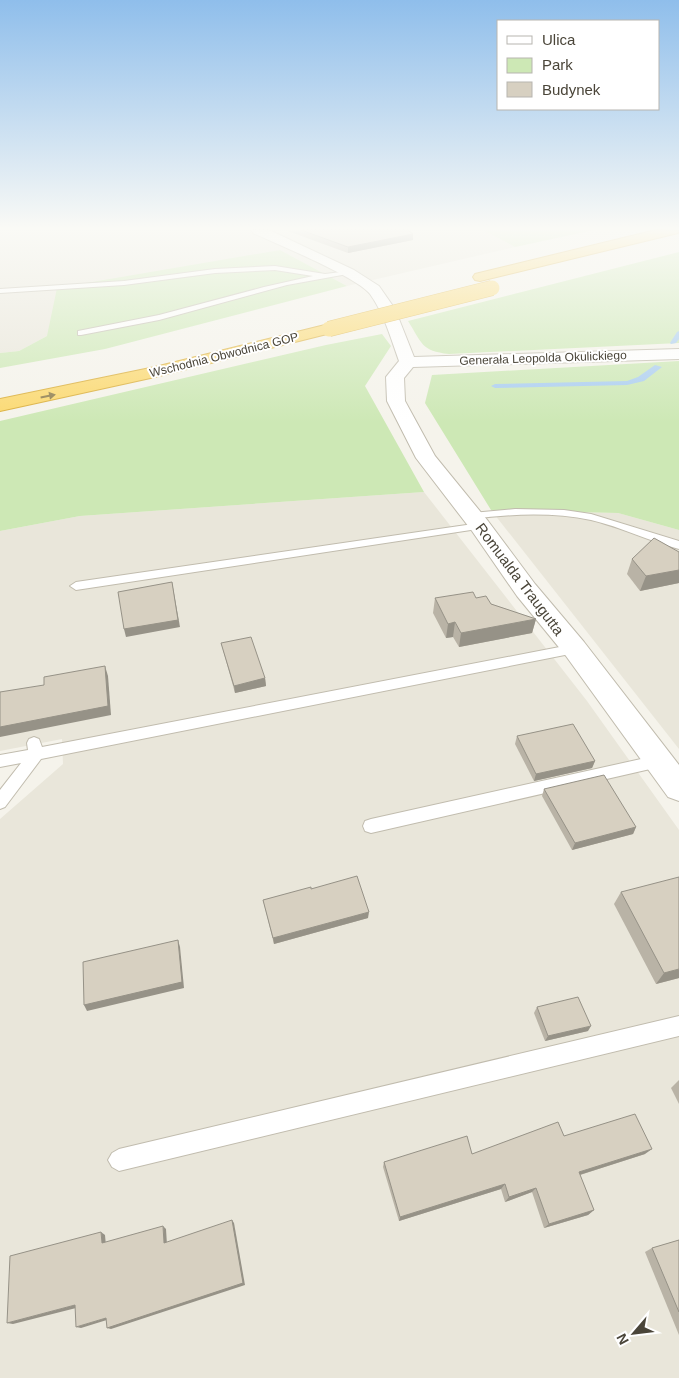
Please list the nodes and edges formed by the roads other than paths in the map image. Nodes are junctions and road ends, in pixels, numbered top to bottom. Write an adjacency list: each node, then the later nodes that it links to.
1 (244, 294): 8 (lane)
2 (378, 294): 10 (street)
3 (406, 294): 5 (highway)
4 (467, 294): 11 (highway, Wschodnia Obwodnica GOP, one-way to 4, bridge)
5 (365, 304)
6 (317, 315): 7 (highway, Wschodnia Obwodnica GOP)
7 (298, 320)
8 (81, 333)
9 (679, 354): 10 (street, Generała Leopolda Okulickiego)
10 (408, 362): 12 (street, Romualda Traugutta)
11 (0, 405)
12 (476, 521): 13 (lane); 14 (lane); 15 (street, Romualda Traugutta)
13 (679, 545)
14 (76, 586)
15 (574, 649): 16 (lane); 18 (street, Romualda Traugutta)
16 (35, 748): 17 (lane); 20 (lane)
17 (0, 761)
18 (659, 761): 19 (street, Romualda Traugutta); 21 (lane)
19 (679, 788)
20 (0, 802)
21 (371, 826)
22 (679, 1026): 23 (lane)
23 (119, 1160)

